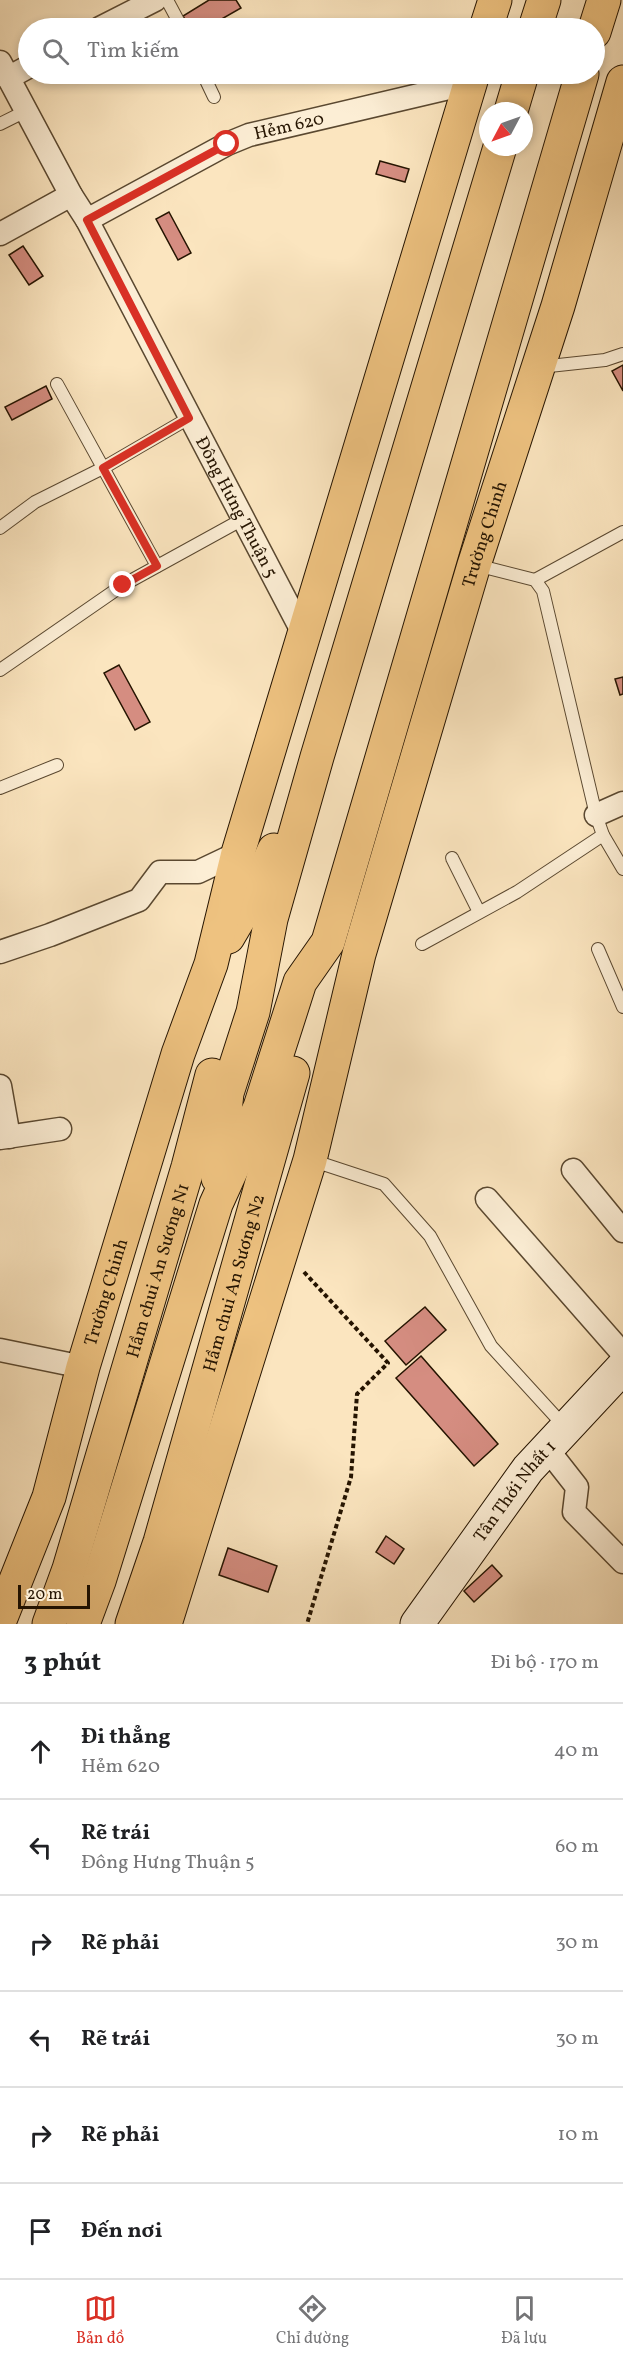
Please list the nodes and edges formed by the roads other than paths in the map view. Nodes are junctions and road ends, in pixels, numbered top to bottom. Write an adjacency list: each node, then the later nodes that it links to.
1 (155, 0): 6 (street)
2 (167, 0): 7 (lane)
3 (495, 0): 8 (main road)
4 (544, 0): 9 (main road)
5 (604, 0): 10 (main road)
6 (120, 18)
7 (177, 18)
8 (489, 18)
9 (538, 18)
10 (598, 18)
11 (4, 70): 20 (street, Đông Hưng Thuận 5)
12 (623, 82): 21 (main road, Trường Chinh)
13 (208, 84): 18 (lane)
14 (448, 84): 25 (street, Hẻm 620)
15 (469, 84): 38 (main road, Trường Chinh)
16 (519, 84): 19 (main road)
17 (579, 84): 48 (main road, Trường Chinh)
18 (214, 97)
19 (514, 102)
20 (26, 111): 22 (lane); 24 (street, Đông Hưng Thuận 5)
21 (617, 122): 28 (main road, Trường Chinh)
22 (0, 124)
23 (497, 156): 40 (main road, Trường Chinh)
24 (71, 195): 25 (street, Đông Hưng Thuận 5); 26 (street)
25 (87, 220): 30 (street, Đông Hưng Thuận 5)
26 (0, 234)
27 (623, 354): 28 (lane)
28 (538, 367): 35 (main road, Trường Chinh)
29 (57, 384): 31 (lane)
30 (189, 418): 31 (lane); 32 (street, Đông Hưng Thuận 5)
31 (103, 468): 33 (lane); 36 (lane)
32 (243, 519): 36 (lane); 38 (street, Đông Hưng Thuận 5)
33 (0, 528)
34 (623, 532): 37 (lane)
35 (474, 565): 37 (lane); 56 (main road, Trường Chinh)
36 (157, 566): 39 (lane)
37 (534, 580): 44 (lane)
38 (304, 635): 45 (main road, Trường Chinh)
39 (0, 670)
40 (317, 757): 50 (main road, Trường Chinh); 55 (main road, Trường Chinh)
41 (57, 765): 42 (lane)
42 (0, 788)
43 (623, 803): 44 (street)
44 (599, 825): 47 (lane); 49 (lane)
45 (238, 853): 54 (street); 55 (main road, Trường Chinh)
46 (452, 858): 49 (lane)
47 (623, 869)
48 (347, 874): 51 (main road, Trường Chinh); 56 (main road, Trường Chinh)
49 (479, 912): 52 (lane)
50 (271, 919): 64 (main road, Trường Chinh); 73 (main road, Hầm chui An Sương N1)
51 (328, 942): 64 (main road, Trường Chinh); 75 (main road, Hầm chui An Sương N2)
52 (422, 944)
53 (598, 949): 57 (lane)
54 (0, 952)
55 (212, 964): 68 (main road, Trường Chinh)
56 (350, 990): 61 (main road, Trường Chinh)
57 (623, 1007)
58 (0, 1086): 60 (street)
59 (60, 1129): 60 (street)
60 (5, 1137)
61 (310, 1160): 70 (lane); 76 (main road, Trường Chinh)
62 (573, 1170): 65 (street)
63 (487, 1199): 67 (street)
64 (216, 1204): 74 (main road, Trường Chinh)
65 (623, 1231)
66 (0, 1350): 68 (street)
67 (623, 1354)
68 (83, 1367): 72 (main road, Trường Chinh)
69 (623, 1367): 70 (street, Tân Thới Nhất 1)
70 (557, 1439): 71 (street); 77 (street, Tân Thới Nhất 1)
71 (623, 1562)
72 (0, 1620)
73 (49, 1624)
74 (83, 1624)
75 (132, 1624)
76 (165, 1624)
77 (417, 1624)

